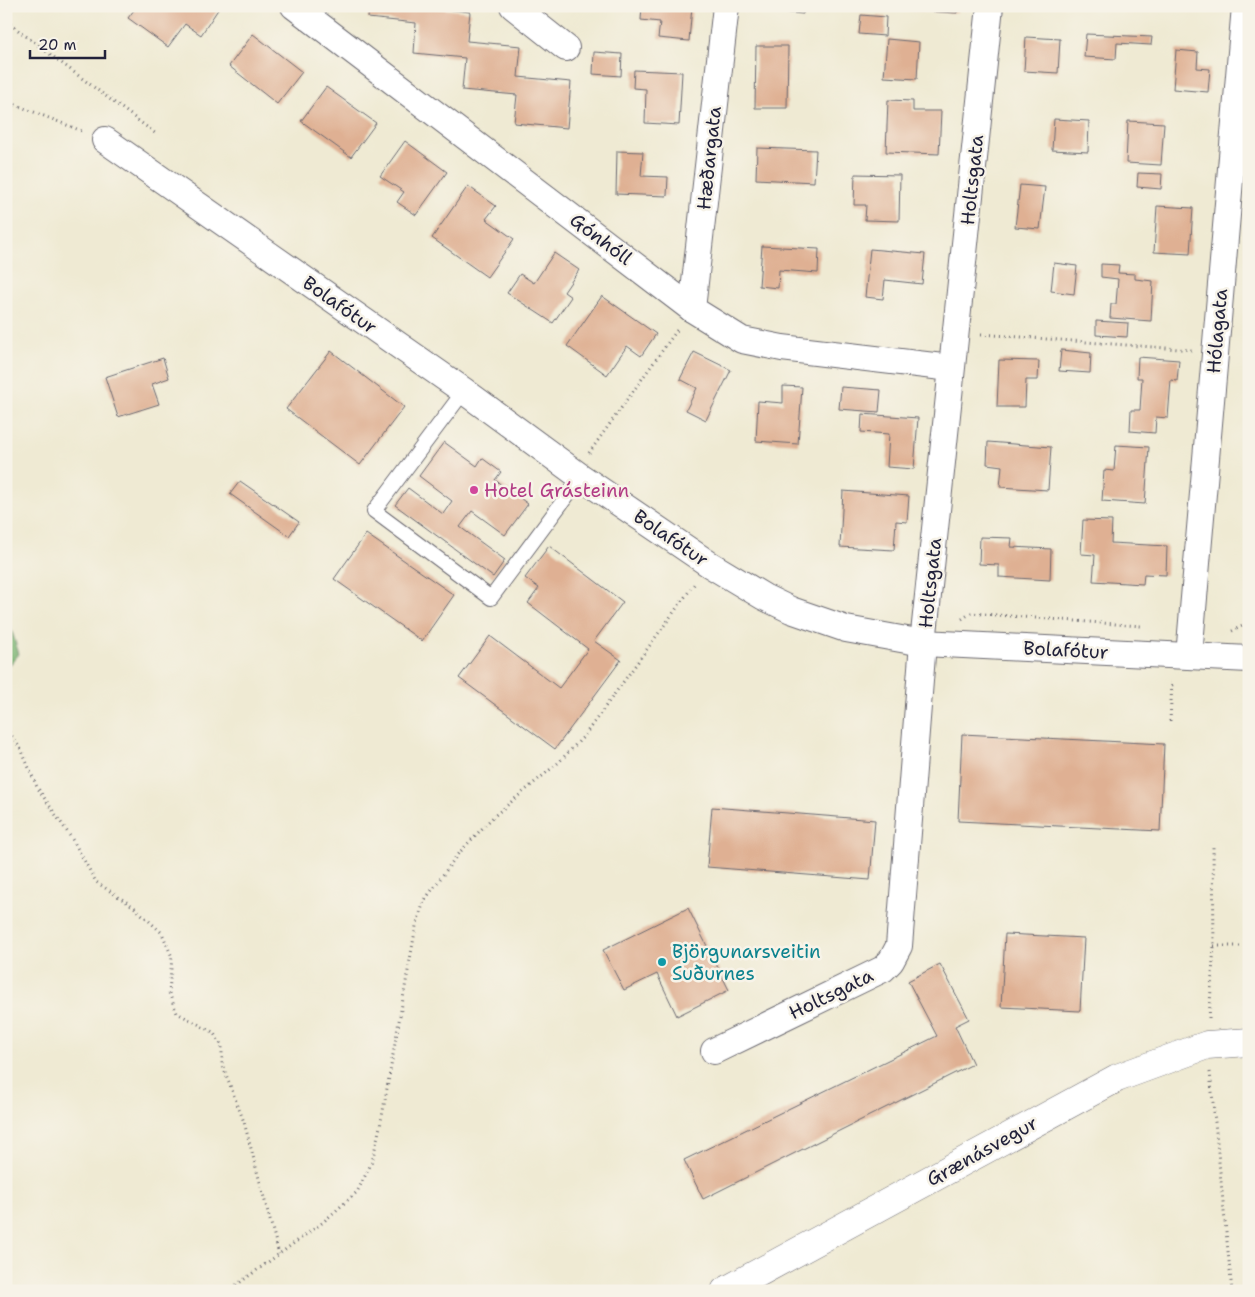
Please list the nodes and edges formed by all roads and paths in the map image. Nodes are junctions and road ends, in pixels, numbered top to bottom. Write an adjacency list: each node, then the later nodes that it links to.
1 (294, 6): 11 (street, Gónhóll)
2 (513, 6): 7 (street)
3 (726, 6): 11 (street, Hæðargata)
4 (990, 6): 12 (street, Holtsgata)
5 (1245, 6): 13 (street, Hólagata)
6 (6, 21): 9 (path)
7 (566, 48)
8 (6, 101): 10 (path)
9 (156, 134)
10 (105, 140): 15 (street, Bolafótur)
11 (692, 309): 14 (street, Gónhóll); 16 (path)
12 (955, 332): 13 (path); 14 (street, Holtsgata)
13 (1215, 351): 21 (street, Hólagata)
14 (952, 368): 18 (street, Holtsgata)
15 (464, 391): 16 (street, Bolafótur); 16 (lane)
16 (584, 466): 17 (street, Bolafótur)
17 (709, 564): 22 (street, Bolafótur); 30 (path)
18 (926, 617): 20 (path); 22 (street, Holtsgata)
19 (1249, 624): 21 (path)
20 (1144, 626)
21 (1192, 629): 23 (street, Hólagata)
22 (923, 643): 23 (street, Bolafótur); 29 (street, Holtsgata)
23 (1189, 656): 24 (street, Bolafótur)
24 (1249, 659)
25 (6, 728): 30 (path)
26 (1214, 946): 27 (path)
27 (1249, 946)
28 (1249, 1042): 32 (street, Grænásvegur)
29 (714, 1051)
30 (279, 1254): 31 (path)
31 (228, 1291)
32 (726, 1291)

